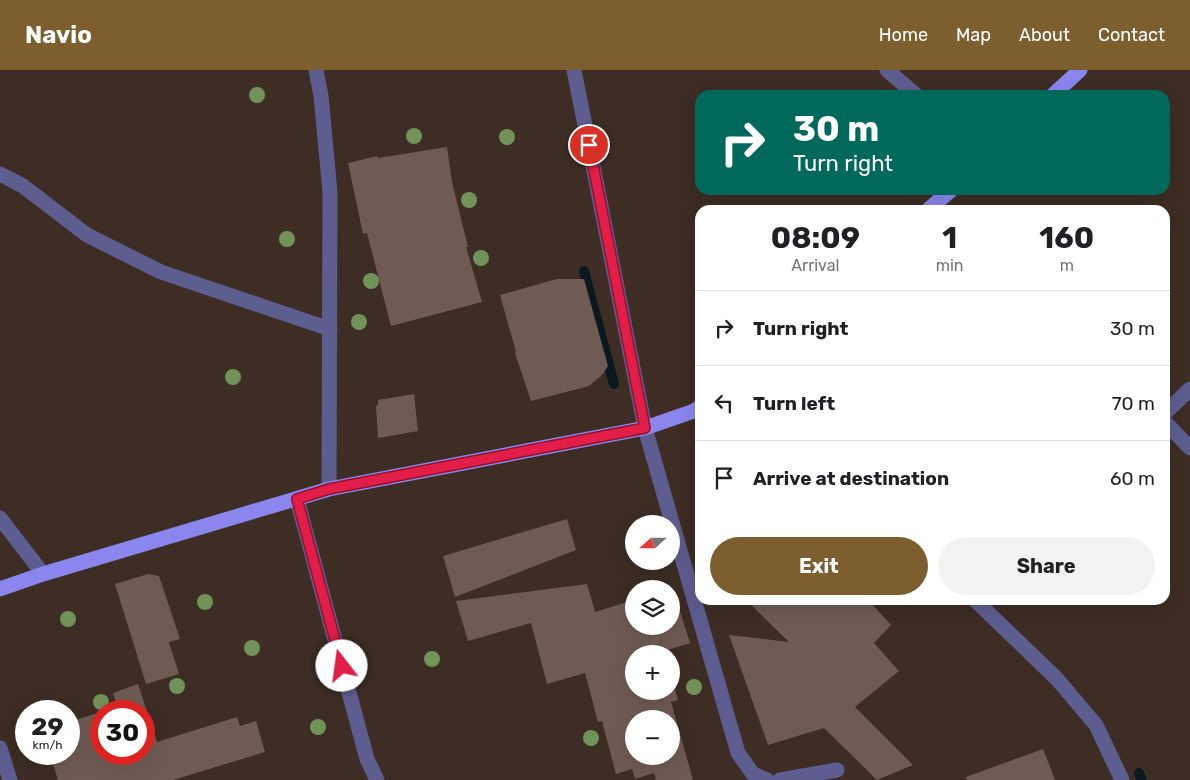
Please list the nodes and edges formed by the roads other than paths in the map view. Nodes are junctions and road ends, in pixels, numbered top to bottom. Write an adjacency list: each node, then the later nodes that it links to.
1 (316, 70): 10 (street)
2 (574, 70): 15 (street)
3 (888, 70): 5 (street)
4 (1080, 70): 6 (main road)
5 (910, 90)
6 (1058, 90)
7 (0, 174): 10 (street)
8 (944, 195): 9 (main road)
9 (934, 205)
10 (330, 329): 17 (street)
11 (1190, 389): 12 (street)
12 (1170, 408)
13 (695, 410): 15 (main road)
14 (1170, 427): 16 (street)
15 (645, 428): 17 (main road); 22 (street)
16 (1190, 448)
17 (329, 489): 18 (main road)
18 (297, 499): 20 (main road); 28 (street)
19 (0, 518): 20 (street)
20 (43, 574): 21 (main road)
21 (0, 589)
22 (695, 603)
23 (696, 605): 29 (street)
24 (983, 605): 31 (street)
25 (0, 748): 27 (street)
26 (837, 770): 30 (street)
27 (10, 780)
28 (377, 780)
29 (767, 780)
30 (780, 780)
31 (1122, 780)

